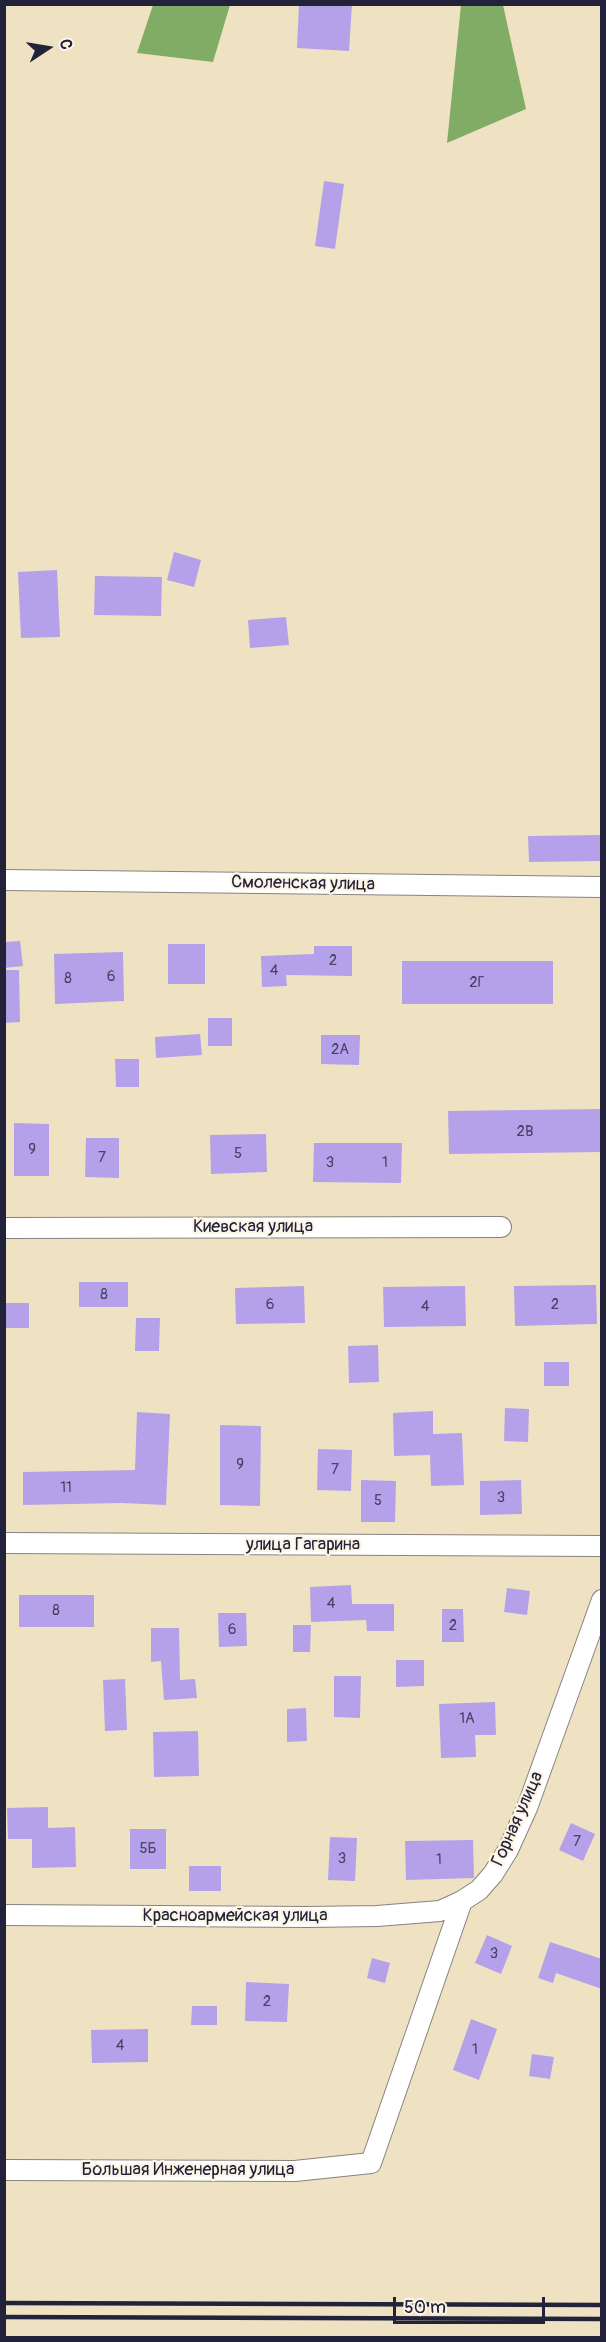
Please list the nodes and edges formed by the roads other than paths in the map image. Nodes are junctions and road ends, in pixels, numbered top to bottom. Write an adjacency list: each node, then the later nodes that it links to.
1 (4, 880): 2 (street, Смоленская улица)
2 (602, 887)
3 (501, 1227): 4 (street, Киевская улица)
4 (4, 1228)
5 (4, 1543): 6 (street, улица Гагарина)
6 (602, 1546)
7 (602, 1600): 8 (street, Горная улица)
8 (462, 1901): 9 (street, Красноармейская улица); 10 (street, Большая Инженерная улица)
9 (4, 1915)
10 (4, 2170)

